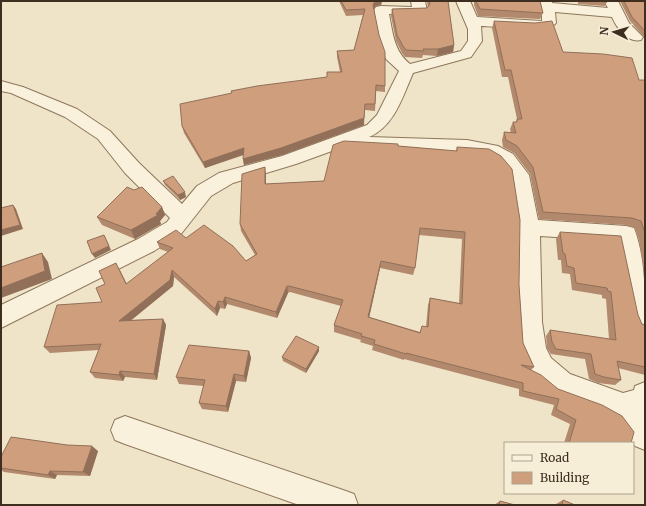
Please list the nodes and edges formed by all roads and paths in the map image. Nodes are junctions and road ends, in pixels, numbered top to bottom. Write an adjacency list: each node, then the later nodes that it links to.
1 (418, 1): 7 (street)
2 (459, 3): 5 (street)
3 (546, 4): 4 (street); 5 (street)
4 (613, 7): 6 (street)
5 (471, 21): 7 (street)
6 (636, 37)
7 (407, 70): 9 (street)
8 (1, 86): 10 (street)
9 (337, 142): 10 (street); 11 (street)
10 (183, 218): 12 (street)
11 (528, 227): 13 (street); 14 (street)
12 (1, 317)
13 (645, 321)
14 (634, 400): 16 (street)
15 (125, 430): 17 (street)
16 (645, 436)
17 (344, 505)

